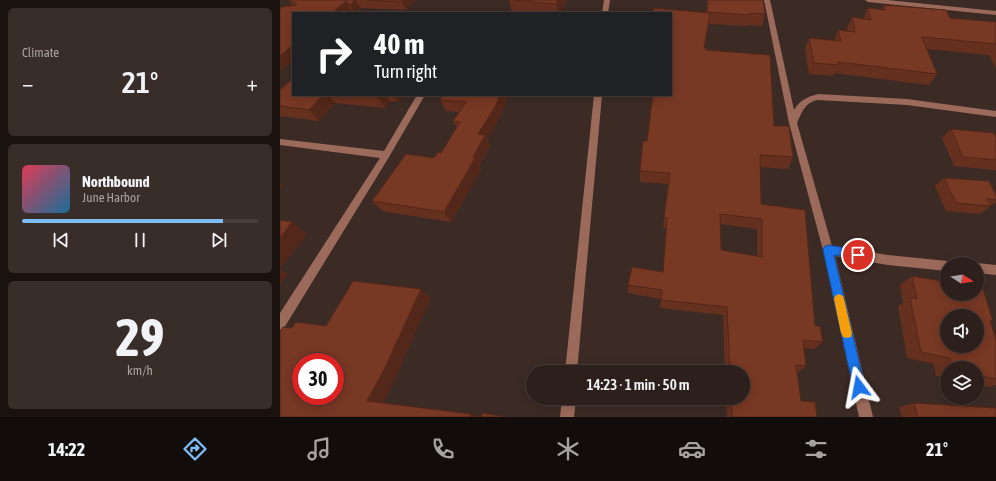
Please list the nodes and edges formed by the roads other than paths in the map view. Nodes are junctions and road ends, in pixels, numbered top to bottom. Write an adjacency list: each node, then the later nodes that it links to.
1 (607, 0): 4 (street)
2 (767, 0): 9 (street)
3 (868, 0): 5 (street)
4 (605, 12)
5 (996, 13)
6 (420, 96): 11 (street)
7 (598, 96): 17 (street)
8 (996, 114): 9 (street)
9 (793, 123): 12 (street)
10 (280, 142): 11 (street)
11 (386, 155): 16 (street)
12 (828, 250): 13 (street); 20 (street)
13 (940, 265)
14 (984, 269): 15 (street)
15 (996, 270)
16 (280, 324)
17 (573, 365)
18 (568, 405): 19 (street)
19 (567, 417)
20 (866, 417)

